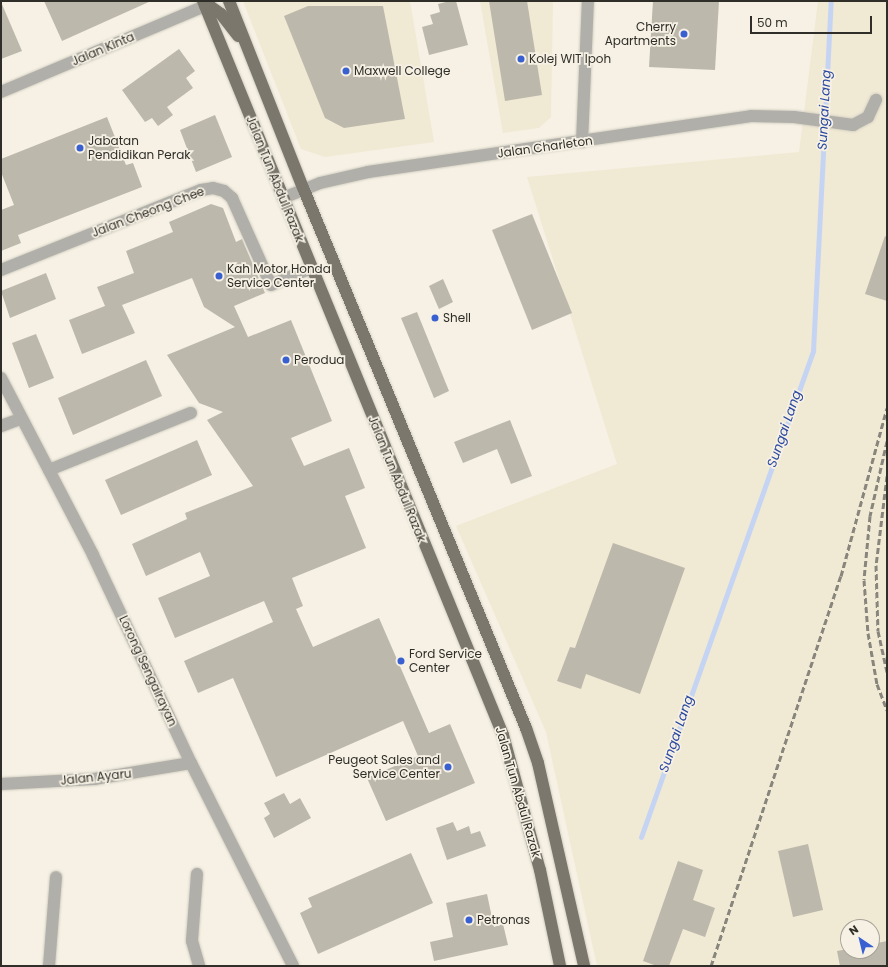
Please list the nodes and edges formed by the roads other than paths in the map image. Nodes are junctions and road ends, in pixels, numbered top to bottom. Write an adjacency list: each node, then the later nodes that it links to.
1 (229, 1): 4 (main road, Jalan Tun Abdul Razak)
2 (588, 1): 7 (street)
3 (206, 3): 4 (main road); 5 (street, Jalan Kinta); 9 (main road, Jalan Tun Abdul Razak)
4 (248, 50): 8 (main road, Jalan Tun Abdul Razak)
5 (1, 92)
6 (876, 100): 7 (street, Jalan Charleton)
7 (582, 142): 8 (street, Jalan Charleton)
8 (304, 190): 9 (street, Jalan Charleton); 25 (main road, Jalan Tun Abdul Razak)
9 (283, 198): 10 (main road, Jalan Tun Abdul Razak)
10 (311, 268): 11 (street, Jalan Cheong Chee); 24 (main road, Jalan Tun Abdul Razak)
11 (1, 270)
12 (1, 378): 14 (street, Lorong Sengalrayan)
13 (190, 413): 16 (street)
14 (20, 419): 15 (street); 16 (street, Lorong Sengalrayan)
15 (1, 426)
16 (49, 470): 17 (street, Lorong Sengalrayan)
17 (191, 763): 18 (street, Jalan Ayaru); 21 (street, Lorong Sengalrayan)
18 (1, 784)
19 (197, 874): 23 (street)
20 (56, 877): 22 (street)
21 (289, 965)
22 (49, 966)
23 (199, 966)
24 (560, 966)
25 (584, 966)

